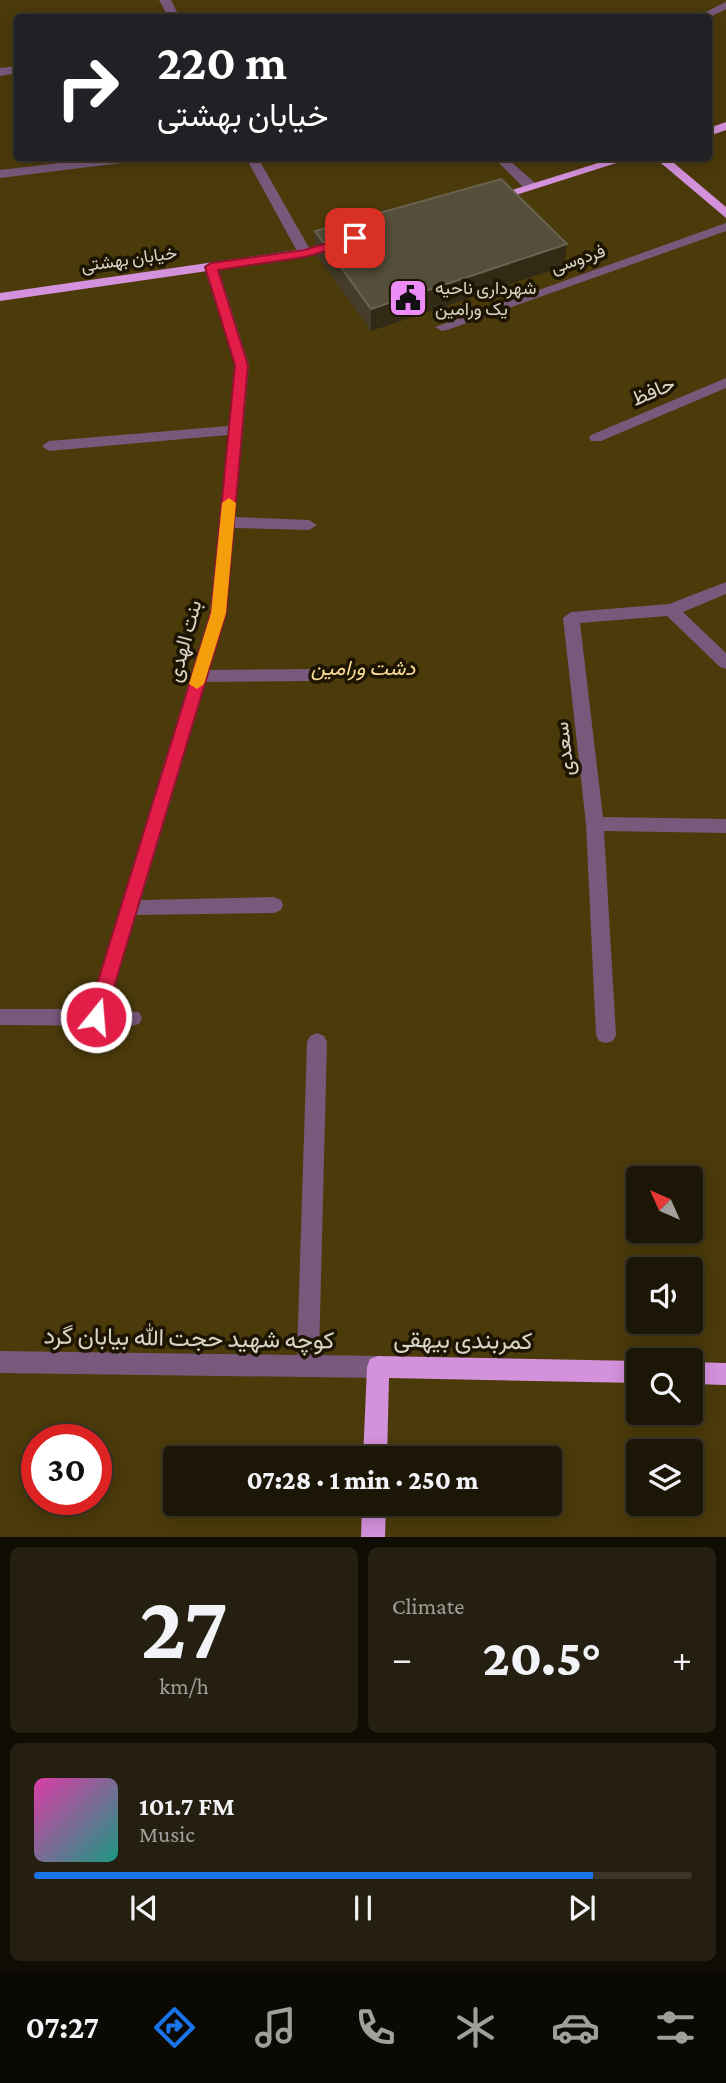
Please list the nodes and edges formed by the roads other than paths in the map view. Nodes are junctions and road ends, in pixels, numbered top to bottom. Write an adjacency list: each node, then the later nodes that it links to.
1 (726, 5): 2 (street)
2 (707, 14)
3 (106, 161): 8 (street)
4 (254, 161): 14 (street)
5 (503, 161): 9 (street)
6 (616, 161): 9 (main road)
7 (664, 161): 11 (main road)
8 (0, 174)
9 (530, 186): 10 (main road)
10 (477, 202)
11 (726, 214)
12 (726, 227): 17 (street, فردوسی)
13 (345, 241): 14 (main road, خیابان بهشتی)
14 (305, 253): 15 (main road, خیابان بهشتی)
15 (211, 267): 16 (main road, خیابان بهشتی); 19 (street, بنت الهدی)
16 (0, 298)
17 (442, 327)
18 (726, 383): 20 (street, حافظ)
19 (235, 430): 21 (street); 22 (street, بنت الهدی)
20 (596, 438)
21 (49, 446)
22 (227, 523): 23 (street); 28 (street, بنت الهدی)
23 (309, 525)
24 (726, 588): 25 (street, سعدی)
25 (671, 610): 26 (street); 29 (street, سعدی)
26 (726, 663)
27 (313, 675): 28 (street)
28 (199, 676): 32 (street, بنت الهدی)
29 (596, 824): 30 (street); 36 (street, سعدی)
30 (726, 826)
31 (274, 905): 32 (street)
32 (129, 908): 34 (street, بنت الهدی)
33 (0, 1017): 34 (street)
34 (96, 1017): 35 (street)
35 (132, 1018)
36 (606, 1035)
37 (317, 1042): 39 (street)
38 (0, 1362): 39 (street, کوچه شهید حجت الله بیابان گرد)
39 (308, 1366): 40 (street, کوچه شهید حجت الله بیابان گرد)
40 (378, 1367): 41 (main road, کمربندی بیهقی); 44 (main road, کمربندی بیهقی)
41 (626, 1372)
42 (703, 1373): 43 (main road)
43 (726, 1374)
44 (375, 1446)
45 (374, 1516): 46 (main road)
46 (373, 1537)

